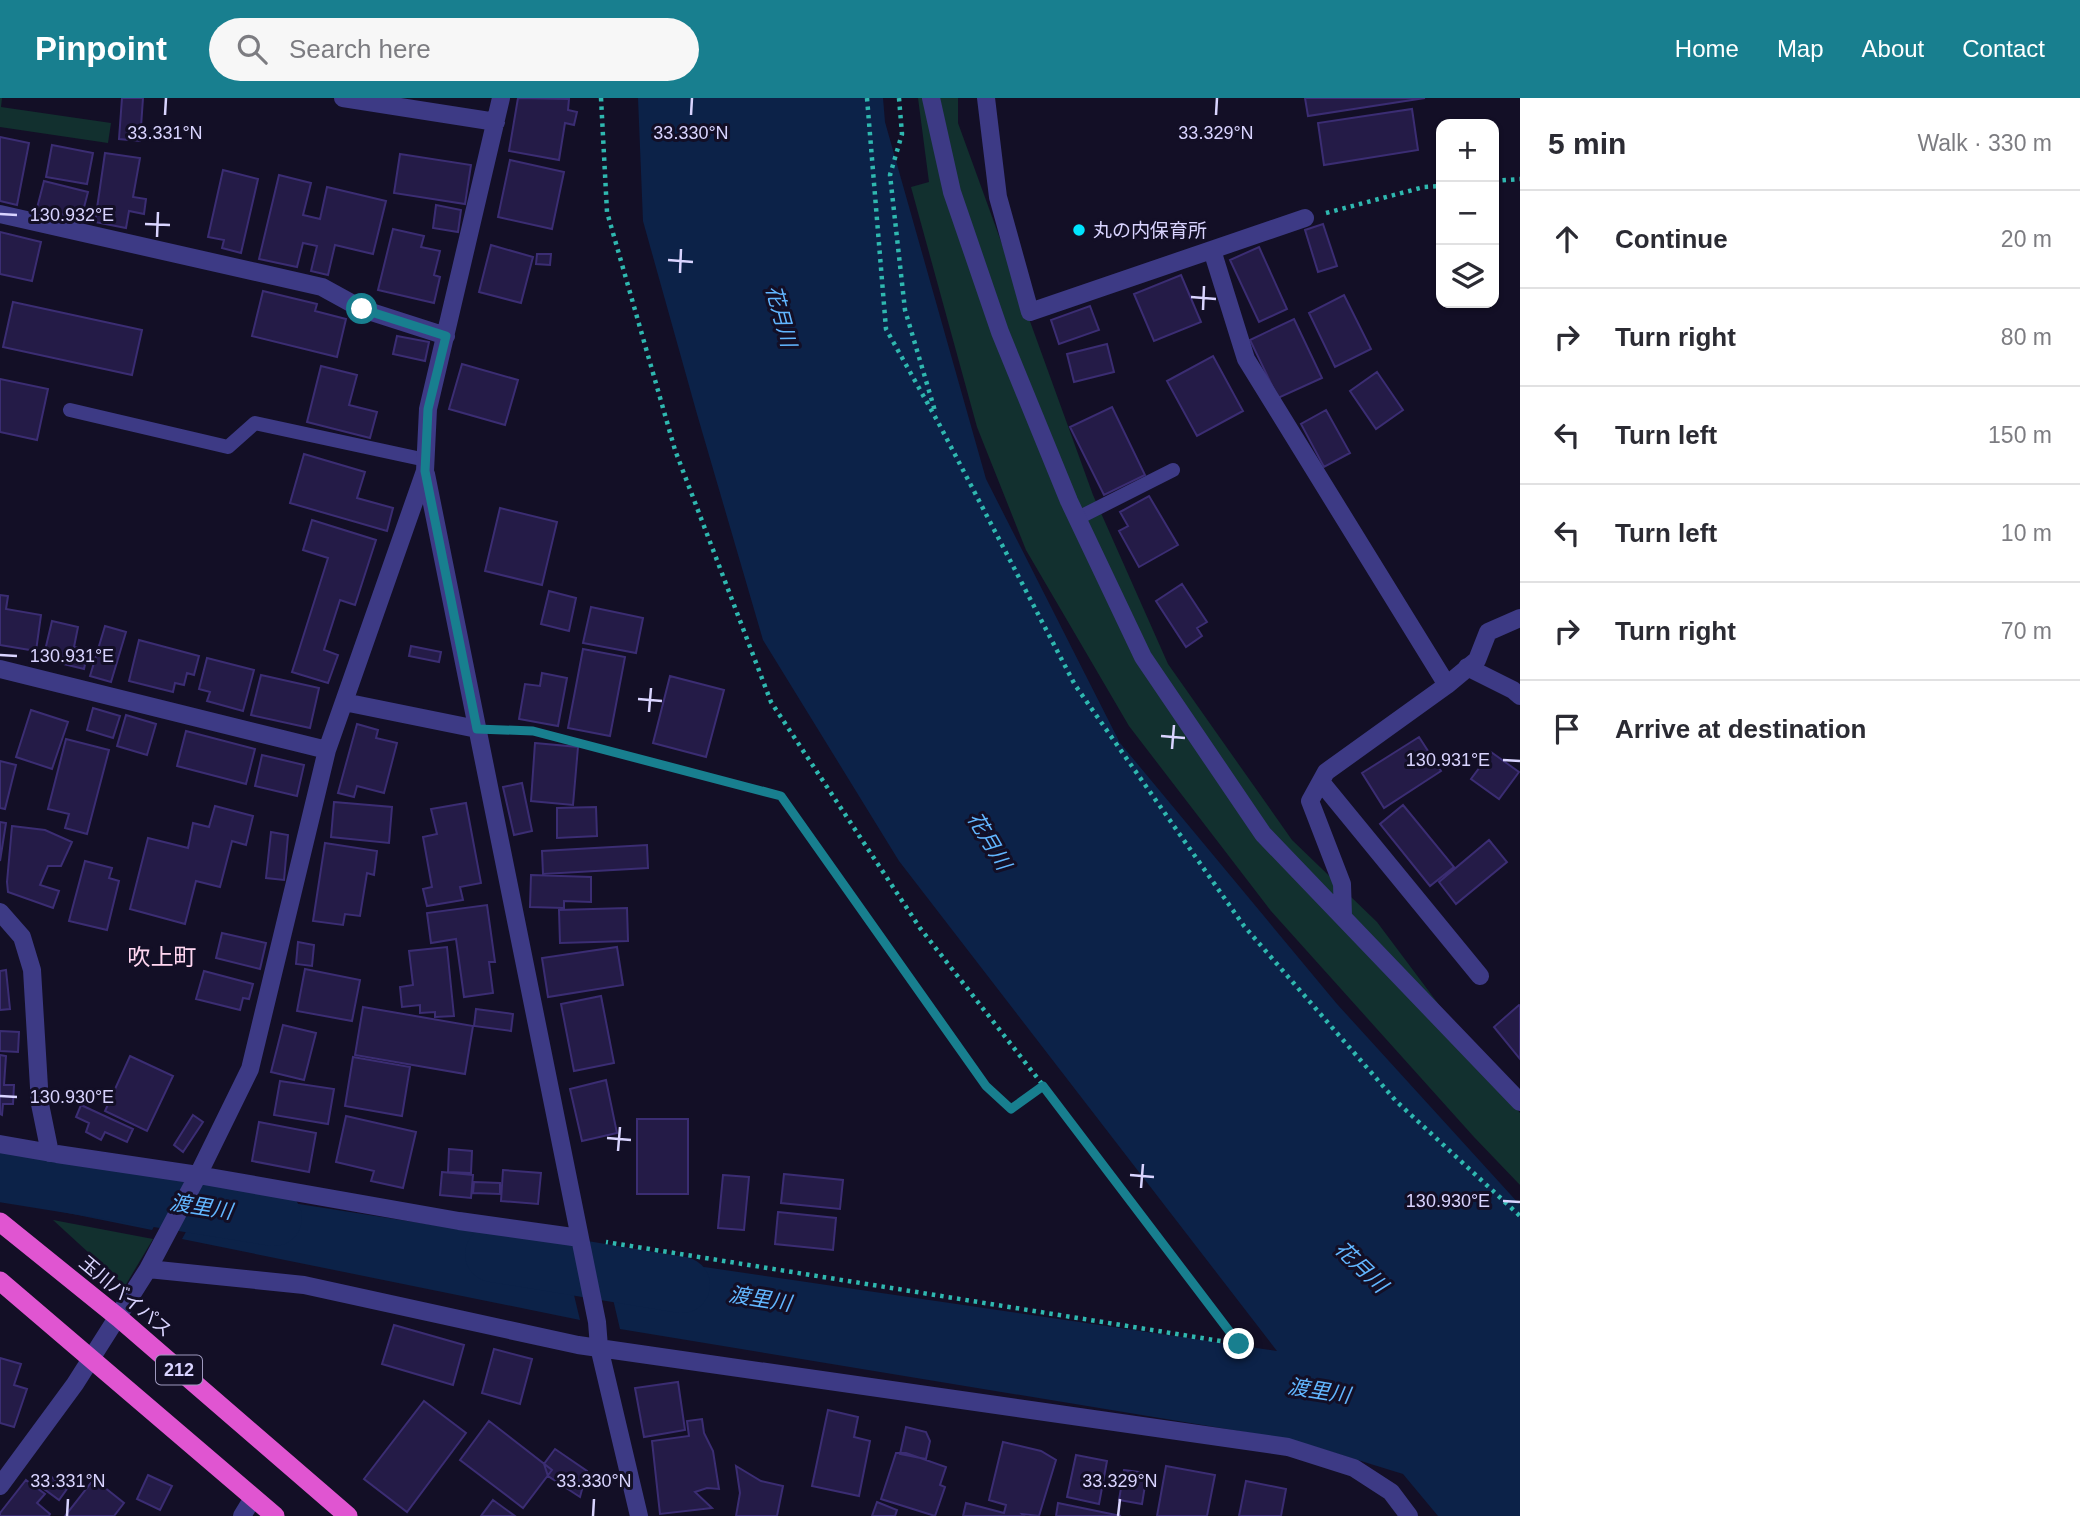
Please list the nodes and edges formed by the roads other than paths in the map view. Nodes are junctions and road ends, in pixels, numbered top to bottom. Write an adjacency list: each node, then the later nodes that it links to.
1 (343, 98): 5 (street)
2 (501, 98): 5 (street)
3 (931, 98): 13 (street)
4 (987, 98): 8 (street)
5 (496, 122): 9 (street)
6 (0, 214): 9 (street)
7 (1305, 218): 8 (street)
8 (1212, 250): 17 (street)
9 (446, 336): 11 (street)
10 (70, 410): 11 (lane)
11 (426, 466): 19 (street); 20 (street)
12 (1173, 470): 13 (lane)
13 (1078, 518): 24 (street)
14 (1520, 618): 15 (street)
15 (1467, 667): 17 (street); 18 (street)
16 (0, 669): 21 (street)
17 (1447, 685): 22 (street)
18 (1520, 696)
19 (344, 702): 20 (street); 21 (street)
20 (477, 729): 31 (street)
21 (327, 750): 29 (street)
22 (1321, 782): 24 (street); 25 (street)
23 (0, 912): 28 (street)
24 (1343, 916): 26 (street)
25 (1480, 976)
26 (1520, 1102)
27 (0, 1144): 28 (street)
28 (50, 1153): 29 (street)
29 (198, 1175): 31 (street); 32 (street)
30 (4, 1225): 34 (highway, 玉川バイパス / 212)
31 (580, 1238): 35 (street)
32 (148, 1269): 34 (street); 35 (street)
33 (0, 1282): 36 (highway, 212)
34 (119, 1318): 36 (street); 41 (highway, 玉川バイパス / 212)
35 (599, 1347): 42 (street); 43 (street)
36 (91, 1359): 37 (street); 38 (highway, 212)
37 (0, 1486)
38 (253, 1498): 39 (street); 40 (highway, 212)
39 (242, 1516)
40 (275, 1516)
41 (348, 1516)
42 (639, 1516)
43 (1409, 1516)

